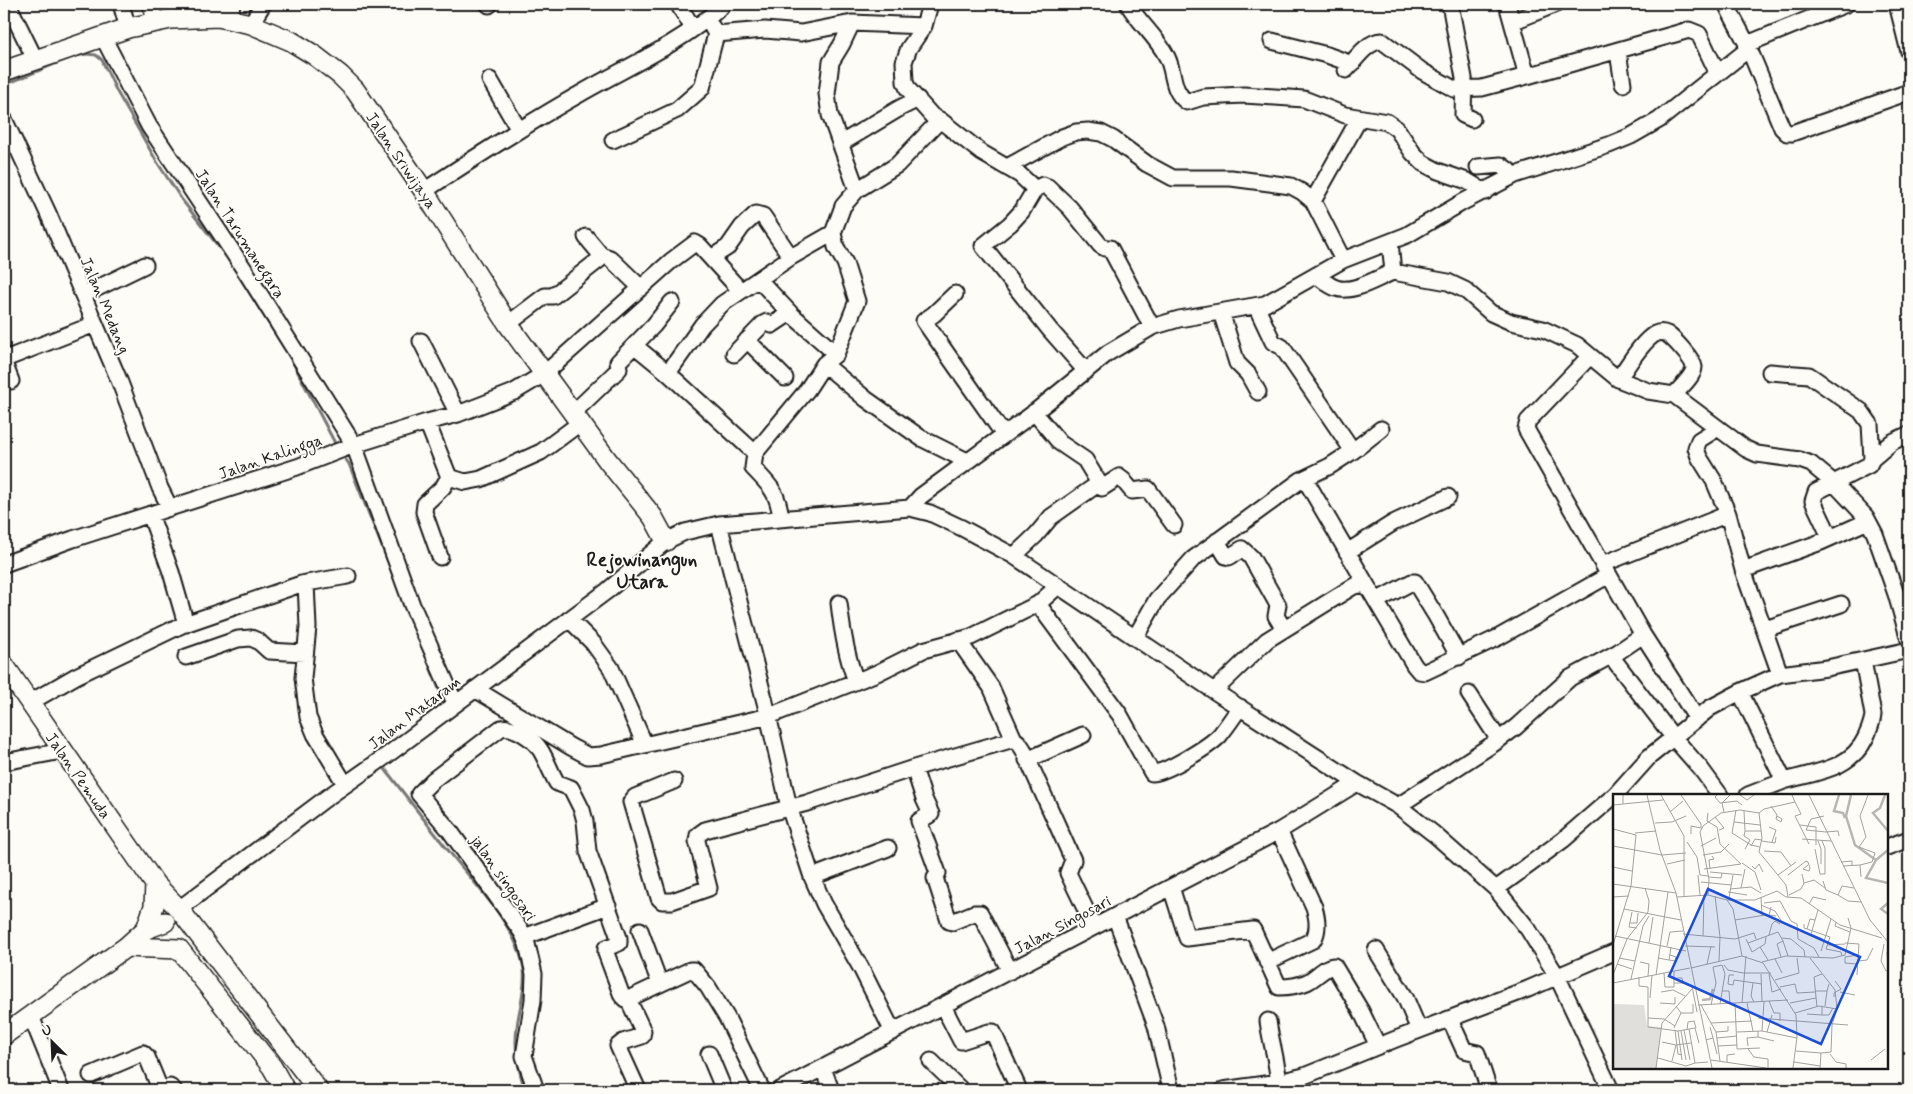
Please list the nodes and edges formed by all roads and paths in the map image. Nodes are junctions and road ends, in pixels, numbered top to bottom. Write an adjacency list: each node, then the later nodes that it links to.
1 (8, 4): 28 (street)
2 (122, 4): 20 (street)
3 (678, 4): 21 (street)
4 (930, 4): 19 (street)
5 (1128, 4): 38 (street)
6 (1450, 4): 34 (street)
7 (1507, 4): 17 (street)
8 (1556, 4): 17 (street)
9 (1726, 4): 25 (street)
10 (1846, 4): 25 (street)
11 (1896, 4): 27 (street)
12 (721, 7): 16 (street)
13 (224, 10): 14 (main road, Jalan Sriwijaya); 15 (main road, Jalan Sriwijaya)
14 (153, 13): 20 (main road, Jalan Sriwijaya)
15 (257, 13): 50 (main road, Jalan Sriwijaya)
16 (709, 18): 21 (street); 22 (street)
17 (1512, 22): 31 (street)
18 (852, 23): 19 (street); 22 (street); 44 (street)
19 (924, 26): 36 (street)
20 (128, 28): 23 (main road, Jalan Sriwijaya)
21 (693, 28): 41 (street)
22 (716, 34): 42 (street)
23 (103, 36): 28 (main road, Jalan Sriwijaya); 99 (street, Jalan Tarumanegara)
24 (1272, 41): 34 (street)
25 (1747, 44): 30 (street); 35 (street)
26 (1618, 52): 30 (street); 31 (street); 33 (street)
27 (1909, 52)
28 (35, 59): 29 (main road, Jalan Sriwijaya)
29 (4, 71)
30 (1717, 72): 47 (street)
31 (1527, 76): 34 (street)
32 (490, 80): 41 (street)
33 (1623, 84)
34 (1463, 89): 39 (street)
35 (1909, 92)
36 (918, 99): 40 (street); 44 (street)
37 (4, 118): 43 (street, Jalan Medang)
38 (1359, 118): 51 (street); 52 (street)
39 (1472, 119)
40 (940, 120): 45 (street); 49 (street)
41 (519, 130): 50 (street)
42 (613, 140)
43 (8, 141): 67 (street, Jalan Medang)
44 (840, 144): 49 (street)
45 (1007, 167): 48 (street); 52 (street)
46 (1478, 167): 47 (street)
47 (1515, 175): 51 (street)
48 (1035, 189): 74 (street); 82 (street)
49 (857, 190): 53 (street)
50 (424, 191): 73 (main road, Jalan Sriwijaya)
51 (1485, 192): 55 (street)
52 (1313, 201): 59 (street)
53 (833, 233): 57 (street); 79 (street)
54 (586, 237): 56 (street)
55 (1390, 242): 59 (street); 61 (street)
56 (604, 256): 64 (street); 73 (street)
57 (791, 257): 58 (street); 63 (street)
58 (711, 258): 64 (street, Jalan Kalingga); 65 (street)
59 (1343, 260): 62 (street)
60 (145, 265): 67 (street)
61 (1393, 272): 62 (street); 80 (street)
62 (1316, 274): 69 (street)
63 (759, 280): 65 (street); 71 (street)
64 (640, 288): 85 (street, Jalan Kalingga)
65 (740, 290): 84 (street)
66 (955, 294): 97 (street)
67 (83, 295): 72 (street, Jalan Medang)
68 (672, 302): 77 (street)
69 (1256, 306): 70 (street); 100 (street)
70 (1221, 312): 74 (street); 89 (street)
71 (790, 313): 75 (street); 79 (street)
72 (95, 324): 88 (street); 109 (street, Jalan Medang)
73 (508, 324): 85 (main road, Jalan Sriwijaya)
74 (1152, 327): 82 (street)
75 (747, 340): 78 (street); 86 (street)
76 (421, 341): 92 (street)
77 (635, 346): 84 (street); 93 (street)
78 (734, 354)
79 (836, 354): 81 (street)
80 (1588, 359): 87 (street); 124 (street)
81 (824, 364): 101 (street); 103 (street)
82 (1086, 371): 91 (street)
83 (1770, 372): 102 (street)
84 (668, 373): 101 (street)
85 (544, 374): 92 (street, Jalan Kalingga); 93 (main road, Jalan Sriwijaya)
86 (785, 378)
87 (1618, 379): 90 (street); 90 (street)
88 (11, 381)
89 (1258, 392)
90 (1674, 395): 95 (street)
91 (1034, 412): 97 (street); 107 (street)
92 (458, 414): 94 (street, Jalan Kalingga)
93 (576, 418): 104 (street); 118 (main road, Jalan Sriwijaya)
94 (427, 422): 99 (street, Jalan Kalingga); 104 (street)
95 (1718, 428): 106 (street); 112 (street)
96 (1381, 429): 100 (street)
97 (1004, 434): 103 (street)
98 (1909, 434): 102 (street)
99 (354, 445): 109 (street, Jalan Kalingga); 156 (street, Jalan Tarumanegara)
100 (1353, 451): 105 (street)
101 (755, 453): 113 (street)
102 (1872, 459): 106 (street)
103 (967, 461): 110 (street)
104 (449, 477): 122 (street)
105 (1305, 479): 119 (street); 120 (street)
106 (1834, 483): 114 (street); 117 (street)
107 (1098, 484): 116 (street); 121 (street)
108 (1448, 497): 120 (street)
109 (170, 508): 111 (street, Jalan Kalingga)
110 (910, 508): 113 (street, Jalan Mataram); 121 (street)
111 (150, 514): 123 (street, Jalan Kalingga); 135 (street)
112 (1728, 514): 124 (street); 125 (street)
113 (781, 518): 115 (street, Jalan Mataram)
114 (1868, 521): 117 (street); 141 (street)
115 (719, 524): 118 (street, Jalan Mataram); 158 (street)
116 (1174, 525)
117 (1830, 537): 125 (street)
118 (666, 541): 134 (street, Jalan Mataram)
119 (1216, 541): 136 (street); 139 (street)
120 (1347, 552): 128 (street)
121 (1014, 556): 129 (street)
122 (440, 557)
123 (4, 564)
124 (1606, 570): 138 (street); 146 (street)
125 (1743, 570): 137 (street)
126 (348, 576): 127 (street)
127 (306, 583): 135 (street); 143 (street)
128 (1366, 584): 130 (street); 136 (street)
129 (1058, 586): 132 (street); 139 (street)
130 (1376, 601): 146 (street); 146 (street)
131 (839, 603): 150 (street)
132 (1038, 604): 140 (street); 157 (street)
133 (1841, 604): 137 (street)
134 (569, 619): 151 (street, Jalan Mataram); 164 (street)
135 (186, 624): 155 (street)
136 (1284, 629): 152 (street)
137 (1764, 629): 149 (street)
138 (1643, 635): 144 (street); 159 (street)
139 (1135, 638): 152 (street)
140 (958, 640): 150 (street); 162 (street)
141 (1909, 640)
142 (1909, 650): 147 (street)
143 (306, 653): 145 (street); 172 (street)
144 (1611, 656): 161 (street); 163 (street)
145 (186, 657)
146 (1459, 657)
147 (1863, 660): 149 (street); 170 (street)
148 (4, 665): 155 (main road, Jalan Pemuda)
149 (1780, 674): 153 (street)
150 (856, 682): 158 (street)
151 (475, 689): 156 (street, Jalan Mataram); 164 (street)
152 (1214, 691): 157 (street)
153 (1740, 692): 159 (street); 170 (street)
154 (1469, 694): 163 (street)
155 (29, 703): 165 (main road, Jalan Pemuda)
156 (455, 704): 172 (street, Jalan Mataram)
157 (1240, 707): 171 (street)
158 (769, 716): 164 (street); 178 (street)
159 (1697, 719): 161 (street)
160 (1083, 735): 166 (street)
161 (1673, 738): 173 (street); 174 (street)
162 (1014, 740): 166 (street); 168 (street)
163 (1499, 740): 177 (street)
164 (645, 745)
165 (62, 751): 167 (street); 184 (main road, Jalan Pemuda)
166 (1027, 760): 191 (street)
167 (4, 762)
168 (914, 768): 178 (street); 200 (street)
169 (674, 781): 178 (street)
170 (1784, 782): 175 (street)
171 (1358, 783): 177 (street); 179 (street, Jalan Singosari)
172 (345, 784): 188 (street, Jalan Mataram)
173 (1616, 794)
174 (1719, 794)
175 (1751, 794)
176 (1613, 797): 186 (street)
177 (1398, 806): 186 (street)
178 (790, 807): 183 (street)
179 (1279, 831): 185 (street, Jalan Singosari); 199 (street)
180 (1909, 839): 181 (street)
181 (1888, 847)
182 (888, 848): 183 (street)
183 (812, 876): 209 (street)
184 (155, 884): 188 (main road, Jalan Pemuda); 192 (main road)
185 (1171, 887): 189 (street, Jalan Singosari); 199 (street)
186 (1496, 889): 201 (street)
187 (608, 906): 194 (street); 194 (street, jalan singosari); 203 (street)
188 (179, 909): 190 (main road); 220 (main road, Jalan Pemuda)
189 (1115, 916): 191 (street, Jalan Singosari); 229 (street)
190 (165, 922): 192 (main road); 196 (main road)
191 (1094, 927): 200 (street, Jalan Singosari)
192 (146, 929): 195 (main road)
193 (640, 930): 202 (street)
194 (524, 937): 221 (street, jalan singosari)
195 (126, 947): 196 (main road); 205 (main road)
196 (169, 949): 219 (main road)
197 (1376, 950): 208 (street)
198 (1613, 952): 201 (street)
199 (1267, 962): 211 (street)
200 (1010, 971): 204 (street, Jalan Singosari)
201 (1558, 976): 206 (street); 232 (street)
202 (660, 984): 203 (street); 224 (street)
203 (628, 999): 222 (street)
204 (943, 1006): 209 (street, Jalan Singosari); 228 (street)
205 (30, 1016): 210 (main road); 217 (street)
206 (1450, 1019): 208 (street); 231 (street)
207 (1268, 1021): 216 (street)
208 (1419, 1030): 211 (street)
209 (893, 1032): 214 (street, Jalan Singosari)
210 (4, 1035)
211 (1378, 1046): 216 (street)
212 (709, 1054): 223 (street)
213 (931, 1061): 227 (street)
214 (823, 1068): 225 (street, Jalan Singosari); 226 (street)
215 (91, 1075): 218 (street)
216 (1279, 1086): 230 (street)
217 (61, 1090)
218 (174, 1090)
219 (285, 1090)
220 (318, 1090)
221 (536, 1090)
222 (638, 1090)
223 (724, 1090)
224 (762, 1090)
225 (780, 1090)
226 (831, 1090)
227 (961, 1090)
228 (1019, 1090)
229 (1171, 1090)
230 (1223, 1090)
231 (1489, 1090)
232 (1610, 1090)

